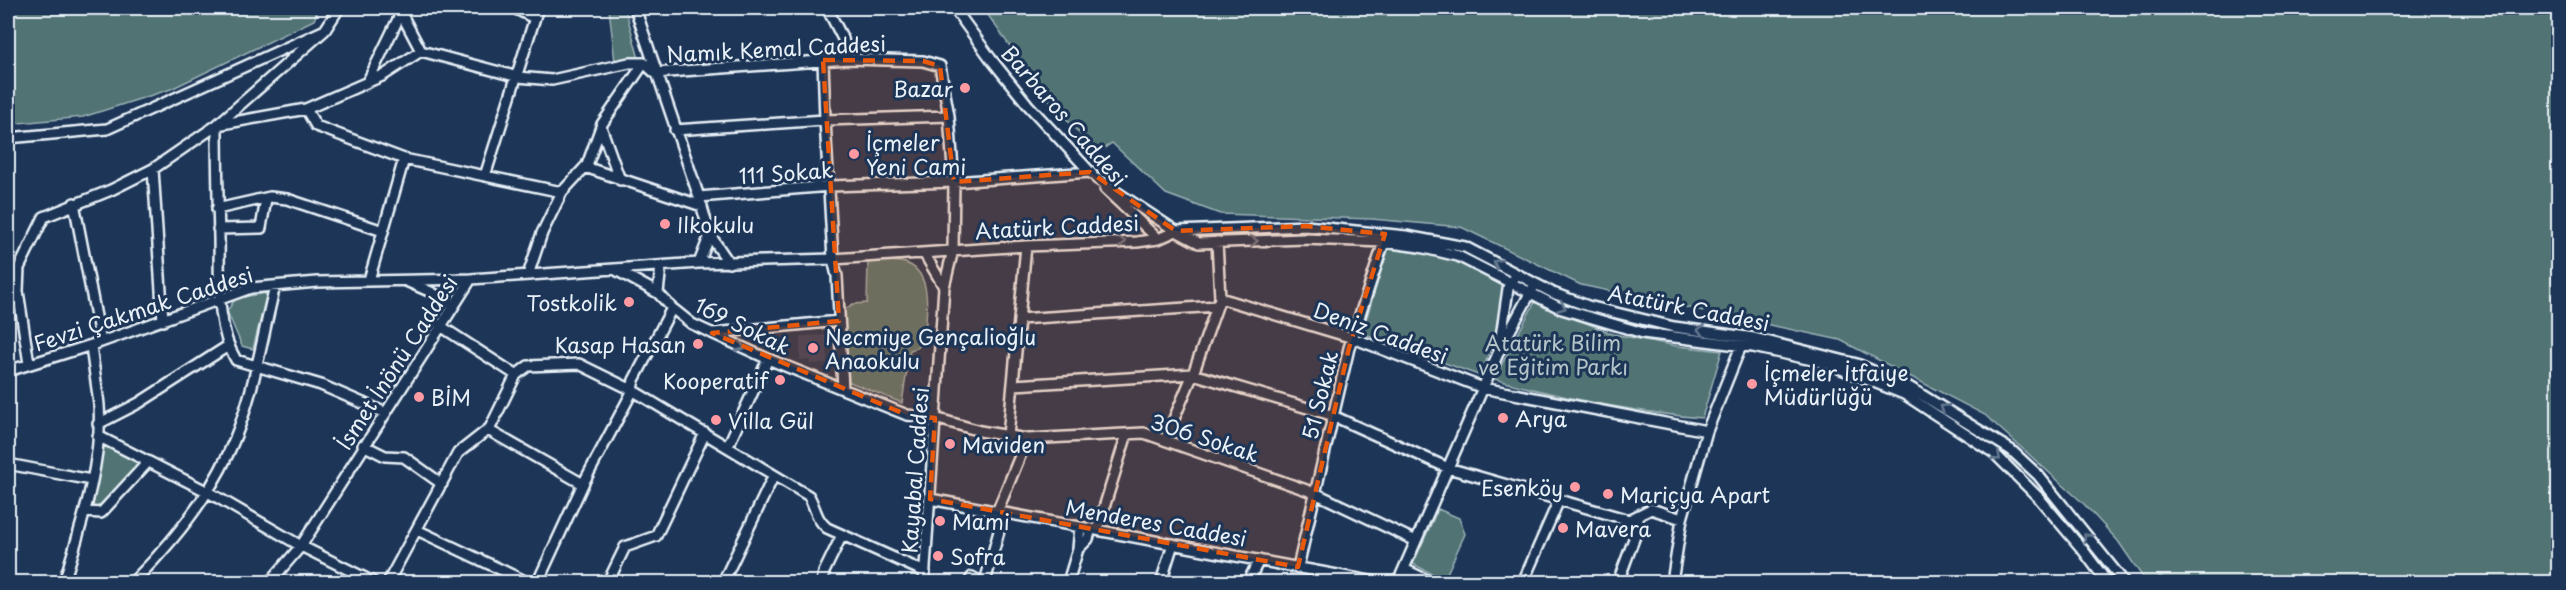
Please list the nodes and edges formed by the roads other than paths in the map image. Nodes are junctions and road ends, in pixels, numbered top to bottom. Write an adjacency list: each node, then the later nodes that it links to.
1 (339, 8): 9 (street)
2 (514, 8): 8 (street)
3 (538, 8): 8 (street)
4 (635, 8): 14 (street)
5 (827, 8): 11 (street)
6 (954, 8): 27 (street, Barbaros Caddesi)
7 (403, 10): 10 (street); 16 (street)
8 (534, 18): 15 (street)
9 (325, 30): 20 (street); 23 (street)
10 (421, 51): 15 (street, Namık Kemal Caddesi); 16 (street)
11 (848, 59): 12 (street, Namık Kemal Caddesi); 18 (street, Namık Kemal Caddesi)
12 (823, 60): 14 (street, Namık Kemal Caddesi); 19 (street)
13 (644, 63): 14 (street, Namık Kemal Caddesi); 15 (street, Namık Kemal Caddesi); 21 (street)
14 (655, 73): 22 (street)
15 (518, 77): 28 (street)
16 (368, 82): 17 (street)
17 (306, 110): 20 (street); 24 (street)
18 (949, 116): 19 (street); 30 (street, Namık Kemal Caddesi)
19 (825, 120): 22 (street); 31 (street)
20 (217, 125): 26 (street); 36 (street)
21 (601, 127): 25 (street); 29 (street)
22 (675, 130): 34 (street)
23 (8, 138)
24 (404, 159): 28 (street); 38 (street)
25 (585, 167): 29 (street); 32 (street)
26 (153, 169): 35 (street); 71 (street)
27 (1094, 175): 30 (street, 111 Sokak); 39 (street, Atatürk Caddesi); 41 (street, Barbaros Caddesi)
28 (485, 176): 32 (street)
29 (620, 180): 34 (street)
30 (954, 182): 31 (street, 111 Sokak); 45 (street, Namık Kemal Caddesi)
31 (830, 186): 34 (street, 111 Sokak); 48 (street)
32 (562, 192): 53 (street)
33 (266, 199): 36 (street); 37 (street); 38 (street)
34 (701, 201): 40 (street)
35 (74, 203): 62 (street); 76 (street)
36 (217, 209): 37 (street)
37 (218, 229): 66 (street)
38 (383, 231): 56 (street)
39 (1176, 231): 41 (street, Atatürk Caddesi); 42 (street, Atatürk Caddesi); 43 (street, Atatürk Caddesi)
40 (710, 235): 49 (street); 50 (street)
41 (1158, 238): 44 (street, Atatürk Caddesi, one-way to 41)
42 (1385, 238): 43 (street, Atatürk Caddesi, one-way to 42); 54 (street, Atatürk Caddesi, one-way to 42); 58 (street, Atatürk Caddesi); 75 (street, 51 Sokak)
43 (1217, 242): 67 (street)
44 (1026, 246): 45 (street, Atatürk Caddesi); 70 (street)
45 (953, 250): 46 (street, Atatürk Caddesi); 61 (street, Kayabal Caddesi)
46 (938, 252): 47 (street, İsmet İnönü Caddesi)
47 (924, 253): 48 (street, İsmet İnönü Caddesi); 61 (street)
48 (833, 259): 50 (street, İsmet İnönü Caddesi); 72 (street)
49 (699, 263): 50 (street, İsmet İnönü Caddesi); 51 (street, İsmet İnönü Caddesi)
50 (729, 263)
51 (661, 266): 52 (street, İsmet İnönü Caddesi); 64 (street)
52 (614, 269): 53 (street, İsmet İnönü Caddesi); 64 (street, 169 Sokak)
53 (528, 275): 55 (street, İsmet İnönü Caddesi)
54 (1520, 275): 58 (street); 59 (street, Atatürk Caddesi)
55 (471, 279): 57 (street, Fevzi Çakmak Caddesi); 68 (street, İsmet İnönü Caddesi)
56 (369, 280): 57 (street, Fevzi Çakmak Caddesi); 60 (street, Fevzi Çakmak Caddesi)
57 (404, 280): 68 (street)
58 (1509, 282): 65 (street, Atatürk Caddesi); 80 (street)
59 (1534, 283): 65 (street); 155 (street, Atatürk Caddesi, one-way to 59)
60 (275, 286): 66 (street, Fevzi Çakmak Caddesi); 83 (street)
61 (944, 287): 93 (street, Kayabal Caddesi)
62 (18, 291): 63 (street); 82 (street)
63 (8, 292)
64 (658, 293): 69 (street, 169 Sokak)
65 (1532, 293): 79 (street, Atatürk Caddesi, one-way to 79); 80 (street)
66 (220, 298): 71 (street, Fevzi Çakmak Caddesi); 78 (street)
67 (1219, 302): 70 (street, Deniz Caddesi); 75 (street, Deniz Caddesi); 85 (street)
68 (453, 306): 73 (street, İsmet İnönü Caddesi)
69 (672, 308): 74 (street, 169 Sokak); 90 (street)
70 (1018, 319): 87 (street)
71 (163, 321): 76 (street, Fevzi Çakmak Caddesi)
72 (839, 321): 74 (street); 89 (street)
73 (439, 325): 86 (street); 91 (street, İsmet İnönü Caddesi)
74 (712, 333): 81 (street, 169 Sokak, one-way to 81)
75 (1353, 338): 88 (street, Deniz Caddesi); 92 (street, 51 Sokak)
76 (101, 342): 77 (street, Fevzi Çakmak Caddesi)
77 (91, 345): 82 (street, Fevzi Çakmak Caddesi); 94 (street)
78 (228, 346): 83 (street); 94 (street)
79 (1741, 346): 96 (street); 154 (street, Atatürk Caddesi, one-way to 154)
80 (1500, 349): 88 (street)
81 (768, 359): 89 (street, 169 Sokak); 104 (street)
82 (29, 364): 84 (street, Fevzi Çakmak Caddesi)
83 (255, 366): 91 (street); 112 (street)
84 (8, 371)
85 (1193, 374): 87 (street); 92 (street); 102 (street)
86 (516, 375): 90 (street); 95 (street)
87 (1014, 385): 100 (street)
88 (1483, 388): 96 (street, Deniz Caddesi); 107 (street)
89 (843, 389): 93 (street, 169 Sokak)
90 (632, 390): 97 (street); 111 (street)
91 (386, 412): 103 (street, İsmet İnönü Caddesi)
92 (1331, 415): 107 (street); 113 (street, 51 Sokak)
93 (935, 418): 100 (street, 306 Sokak); 114 (street, Kayabal Caddesi)
94 (98, 424): 99 (street)
95 (488, 430): 110 (street); 111 (street)
96 (1707, 431): 119 (street)
97 (705, 433): 104 (street); 139 (street)
98 (1127, 434): 101 (street, 306 Sokak); 102 (street, 306 Sokak); 121 (street)
99 (98, 436): 105 (street); 109 (street)
100 (1008, 436): 101 (street, 306 Sokak)
101 (1027, 440): 117 (street)
102 (1165, 440): 113 (street, 306 Sokak)
103 (363, 445): 110 (street); 126 (street, İsmet İnönü Caddesi)
104 (728, 446): 108 (street)
105 (148, 462): 112 (street); 116 (street)
106 (8, 464): 109 (street)
107 (1448, 468): 115 (street); 124 (street)
108 (774, 475): 123 (street); 140 (street)
109 (91, 480): 116 (street)
110 (442, 484): 122 (street)
111 (583, 484): 138 (street)
112 (206, 491): 126 (street); 133 (street)
113 (1315, 493): 124 (street, 306 Sokak); 129 (street, 51 Sokak)
114 (930, 499): 117 (street, Menderes Caddesi); 131 (street, Kayabal Caddesi)
115 (1559, 500): 118 (street); 151 (street)
116 (86, 512): 132 (street)
117 (1000, 512): 120 (street, Menderes Caddesi); 144 (street)
118 (1638, 516): 119 (street); 152 (street)
119 (1682, 519): 153 (street)
120 (1080, 527): 121 (street, Menderes Caddesi); 127 (street)
121 (1094, 529): 125 (street, Menderes Caddesi); 127 (street)
122 (417, 530): 136 (street); 137 (street)
123 (842, 535): 131 (street); 141 (street)
124 (1416, 541): 130 (street)
125 (1173, 544): 128 (street, Menderes Caddesi); 146 (street)
126 (301, 546): 134 (street, İsmet İnönü Caddesi); 135 (street)
127 (1078, 549): 145 (street)
128 (1259, 560): 129 (street, Menderes Caddesi); 147 (street)
129 (1298, 567): 148 (street, Menderes Caddesi)
130 (1404, 569): 149 (street); 150 (street)
131 (925, 572): 142 (street, Kayabal Caddesi)
132 (64, 582)
133 (133, 582)
134 (270, 582)
135 (373, 582)
136 (388, 582)
137 (527, 582)
138 (539, 582)
139 (608, 582)
140 (723, 582)
141 (822, 582)
142 (924, 582)
143 (969, 582): 144 (street)
144 (983, 582)
145 (1068, 582)
146 (1161, 582)
147 (1248, 582)
148 (1375, 582)
149 (1398, 582)
150 (1431, 582)
151 (1523, 582)
152 (1618, 582)
153 (1672, 582)
154 (2107, 582)
155 (2124, 582)

